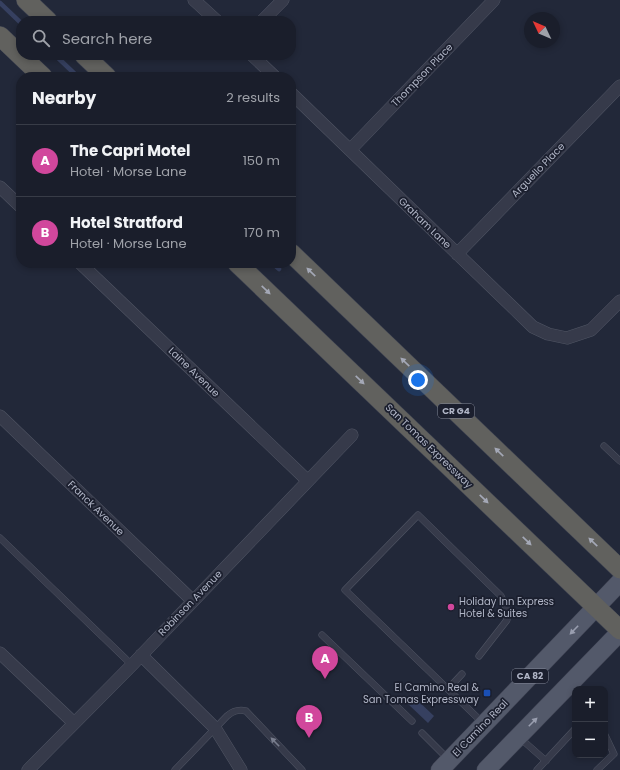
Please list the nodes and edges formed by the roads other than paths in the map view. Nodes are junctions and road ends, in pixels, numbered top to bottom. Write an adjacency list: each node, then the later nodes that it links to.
1 (26, 0): 5 (highway)
2 (194, 0): 6 (street)
3 (283, 0): 7 (street)
4 (494, 0): 18 (street, Thompson Place)
5 (43, 16)
6 (211, 16)
7 (267, 16)
8 (0, 36): 9 (highway)
9 (16, 51)
10 (25, 60): 13 (highway)
11 (89, 60): 14 (highway)
12 (257, 60): 15 (street)
13 (38, 72)
14 (102, 72)
15 (270, 72)
16 (620, 86): 21 (street, Arguello Place)
17 (296, 98): 18 (street, Graham Lane)
18 (350, 150): 21 (street, Graham Lane)
19 (0, 187): 20 (street)
20 (16, 202)
21 (457, 254): 25 (street, Graham Lane)
22 (296, 258): 32 (highway, CR G4, one-way to 22)
23 (85, 268): 30 (street, Laine Avenue)
24 (242, 268): 35 (highway, San Tomas Expressway, one-way to 35)
25 (620, 300)
26 (0, 416): 34 (street, Franck Avenue)
27 (352, 435): 30 (street, Robinson Avenue)
28 (604, 446): 29 (lane)
29 (620, 461)
30 (308, 481): 34 (street, Robinson Avenue)
31 (0, 538): 41 (lane)
32 (620, 570)
33 (620, 582): 35 (main road, El Camino Real / CA 82)
34 (193, 601): 39 (street, Robinson Avenue)
35 (596, 608): 36 (highway, San Tomas Expressway); 46 (main road, El Camino Real / CA 82, one-way to 46)
36 (620, 631): 50 (main road, one-way to 36)
37 (322, 635): 44 (lane)
38 (0, 653): 45 (street)
39 (141, 655): 41 (street, Robinson Avenue); 47 (street)
40 (479, 656): 43 (lane)
41 (132, 665): 45 (street, Robinson Avenue)
42 (462, 674): 43 (lane)
43 (448, 689): 46 (lane)
44 (412, 721)
45 (74, 723): 54 (street, Robinson Avenue)
46 (484, 724): 53 (main road, El Camino Real / CA 82)
47 (215, 728): 55 (lane); 56 (street); 57 (lane, one-way to 47)
48 (572, 732): 52 (lane)
49 (422, 733): 53 (lane)
50 (519, 737): 52 (lane); 58 (main road)
51 (608, 741): 60 (lane)
52 (546, 761): 59 (lane)
53 (444, 765)
54 (28, 770)
55 (175, 770)
56 (241, 770)
57 (302, 770)
58 (486, 770)
59 (537, 770)
60 (597, 770)

